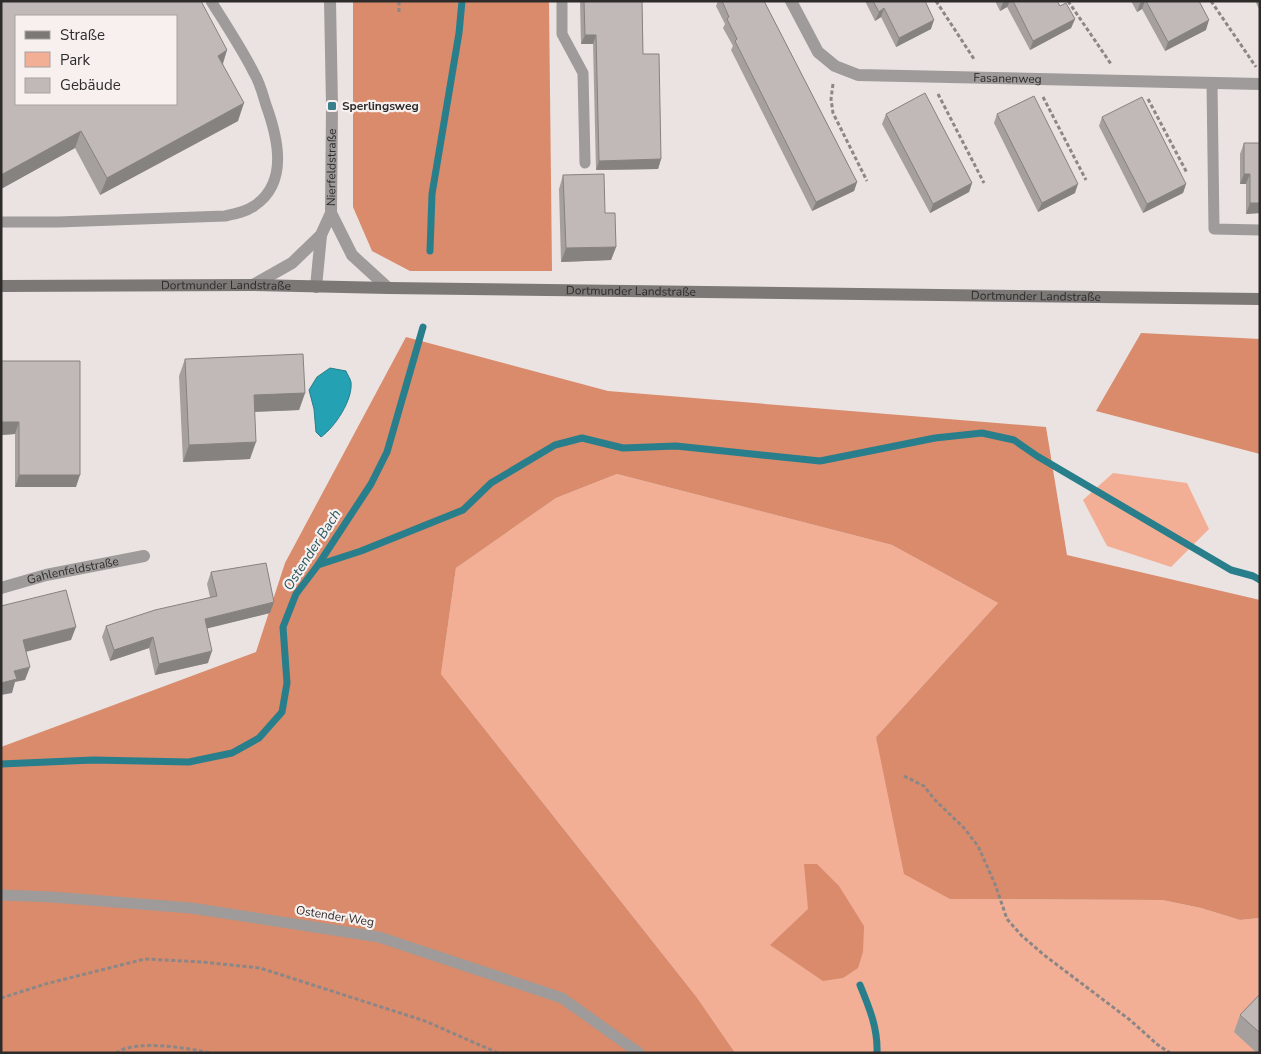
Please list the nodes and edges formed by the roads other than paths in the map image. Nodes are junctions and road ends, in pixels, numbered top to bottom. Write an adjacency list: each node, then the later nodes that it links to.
1 (211, 1): 9 (lane)
2 (330, 1): 8 (street, Nierfeldstraße)
3 (562, 1): 7 (lane)
4 (792, 1): 5 (street, Fasanenweg)
5 (1212, 83): 6 (street, Fasanenweg); 10 (lane)
6 (1260, 84)
7 (584, 163)
8 (331, 213): 11 (street, Nierfeldstraße); 15 (street, Nierfeldstraße)
9 (1, 222)
10 (1260, 230)
11 (321, 235): 12 (street, Nierfeldstraße); 14 (street, Nierfeldstraße)
12 (253, 285): 13 (main road, Dortmunder Landstraße); 14 (main road, Dortmunder Landstraße)
13 (1, 286)
14 (316, 286): 15 (main road, Dortmunder Landstraße)
15 (388, 288): 16 (main road, Dortmunder Landstraße)
16 (1260, 299)
17 (144, 556): 18 (street, Gahlenfeldstraße)
18 (1, 588)
19 (1, 895): 20 (lane, Ostender Weg)
20 (639, 1053)

